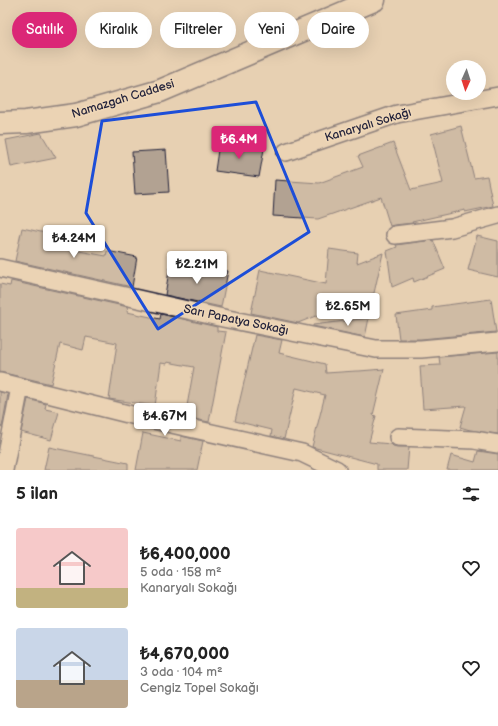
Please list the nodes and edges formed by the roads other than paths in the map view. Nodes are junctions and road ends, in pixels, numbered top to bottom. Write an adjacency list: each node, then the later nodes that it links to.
1 (366, 2): 3 (main road, Namazgah Caddesi)
2 (498, 96): 4 (street, Kanaryalı Sokağı)
3 (0, 123)
4 (286, 152)
5 (498, 215): 6 (street)
6 (395, 235)
7 (0, 268): 8 (street, Sarı Papatya Sokağı)
8 (498, 342)
9 (0, 382): 10 (street)
10 (20, 387): 13 (street); 14 (street)
11 (398, 437): 12 (street)
12 (498, 444)
13 (4, 470)
14 (337, 470)

